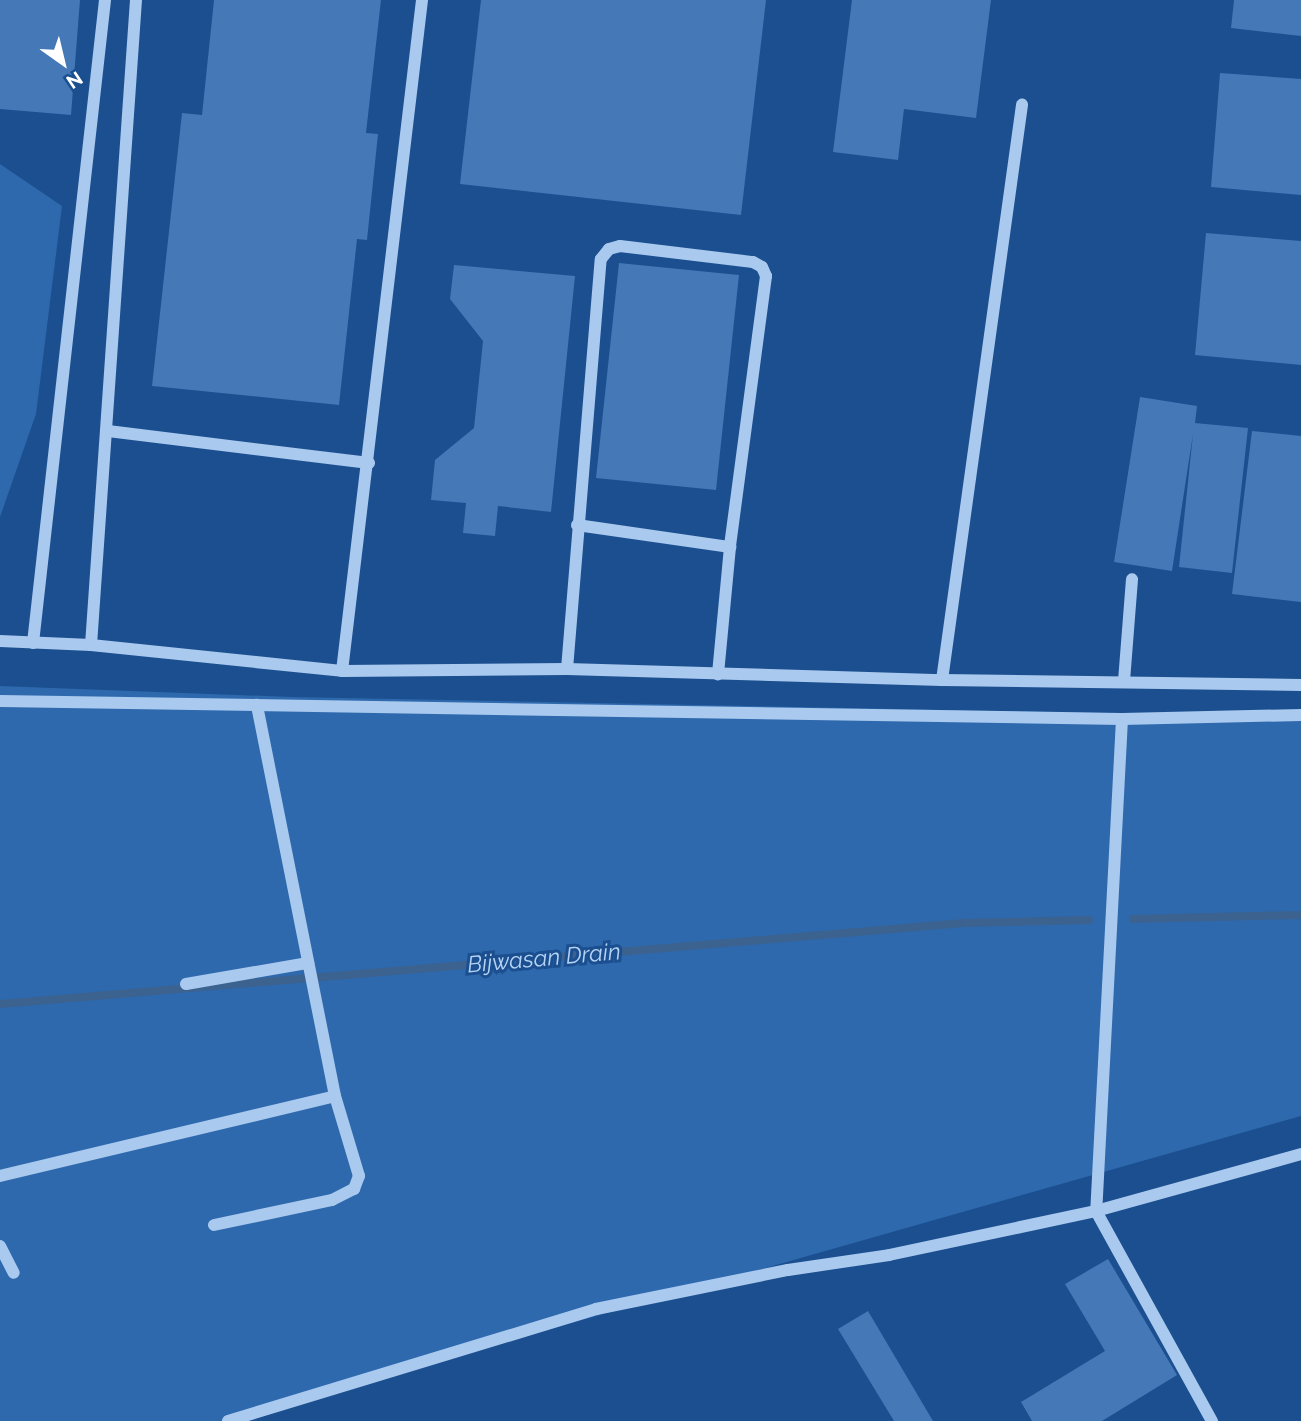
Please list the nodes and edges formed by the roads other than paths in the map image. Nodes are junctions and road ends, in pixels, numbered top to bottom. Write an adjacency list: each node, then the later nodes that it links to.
1 (105, 0): 11 (street)
2 (136, 0): 5 (street)
3 (422, 0): 6 (street)
4 (1022, 105): 16 (street)
5 (108, 431): 6 (street); 12 (street)
6 (369, 463): 14 (street)
7 (577, 524): 8 (street); 8 (street); 13 (street)
8 (730, 547): 15 (street)
9 (1132, 579): 17 (street)
10 (0, 641): 11 (street)
11 (33, 643): 12 (street)
12 (92, 645): 14 (street)
13 (567, 669): 14 (street); 15 (street)
14 (342, 671)
15 (718, 674): 16 (street)
16 (942, 680): 17 (street)
17 (1124, 681): 18 (street)
18 (1301, 685)
19 (0, 701): 20 (street)
20 (257, 705): 22 (street); 23 (street)
21 (1301, 715): 22 (street)
22 (1122, 719): 28 (street)
23 (309, 964): 24 (street); 25 (street)
24 (186, 984)
25 (335, 1096): 27 (street); 29 (street)
26 (1301, 1154): 28 (street)
27 (0, 1177)
28 (1096, 1211): 32 (street); 33 (street)
29 (215, 1225)
30 (0, 1246): 31 (street)
31 (14, 1273)
32 (228, 1421)
33 (1212, 1421)

